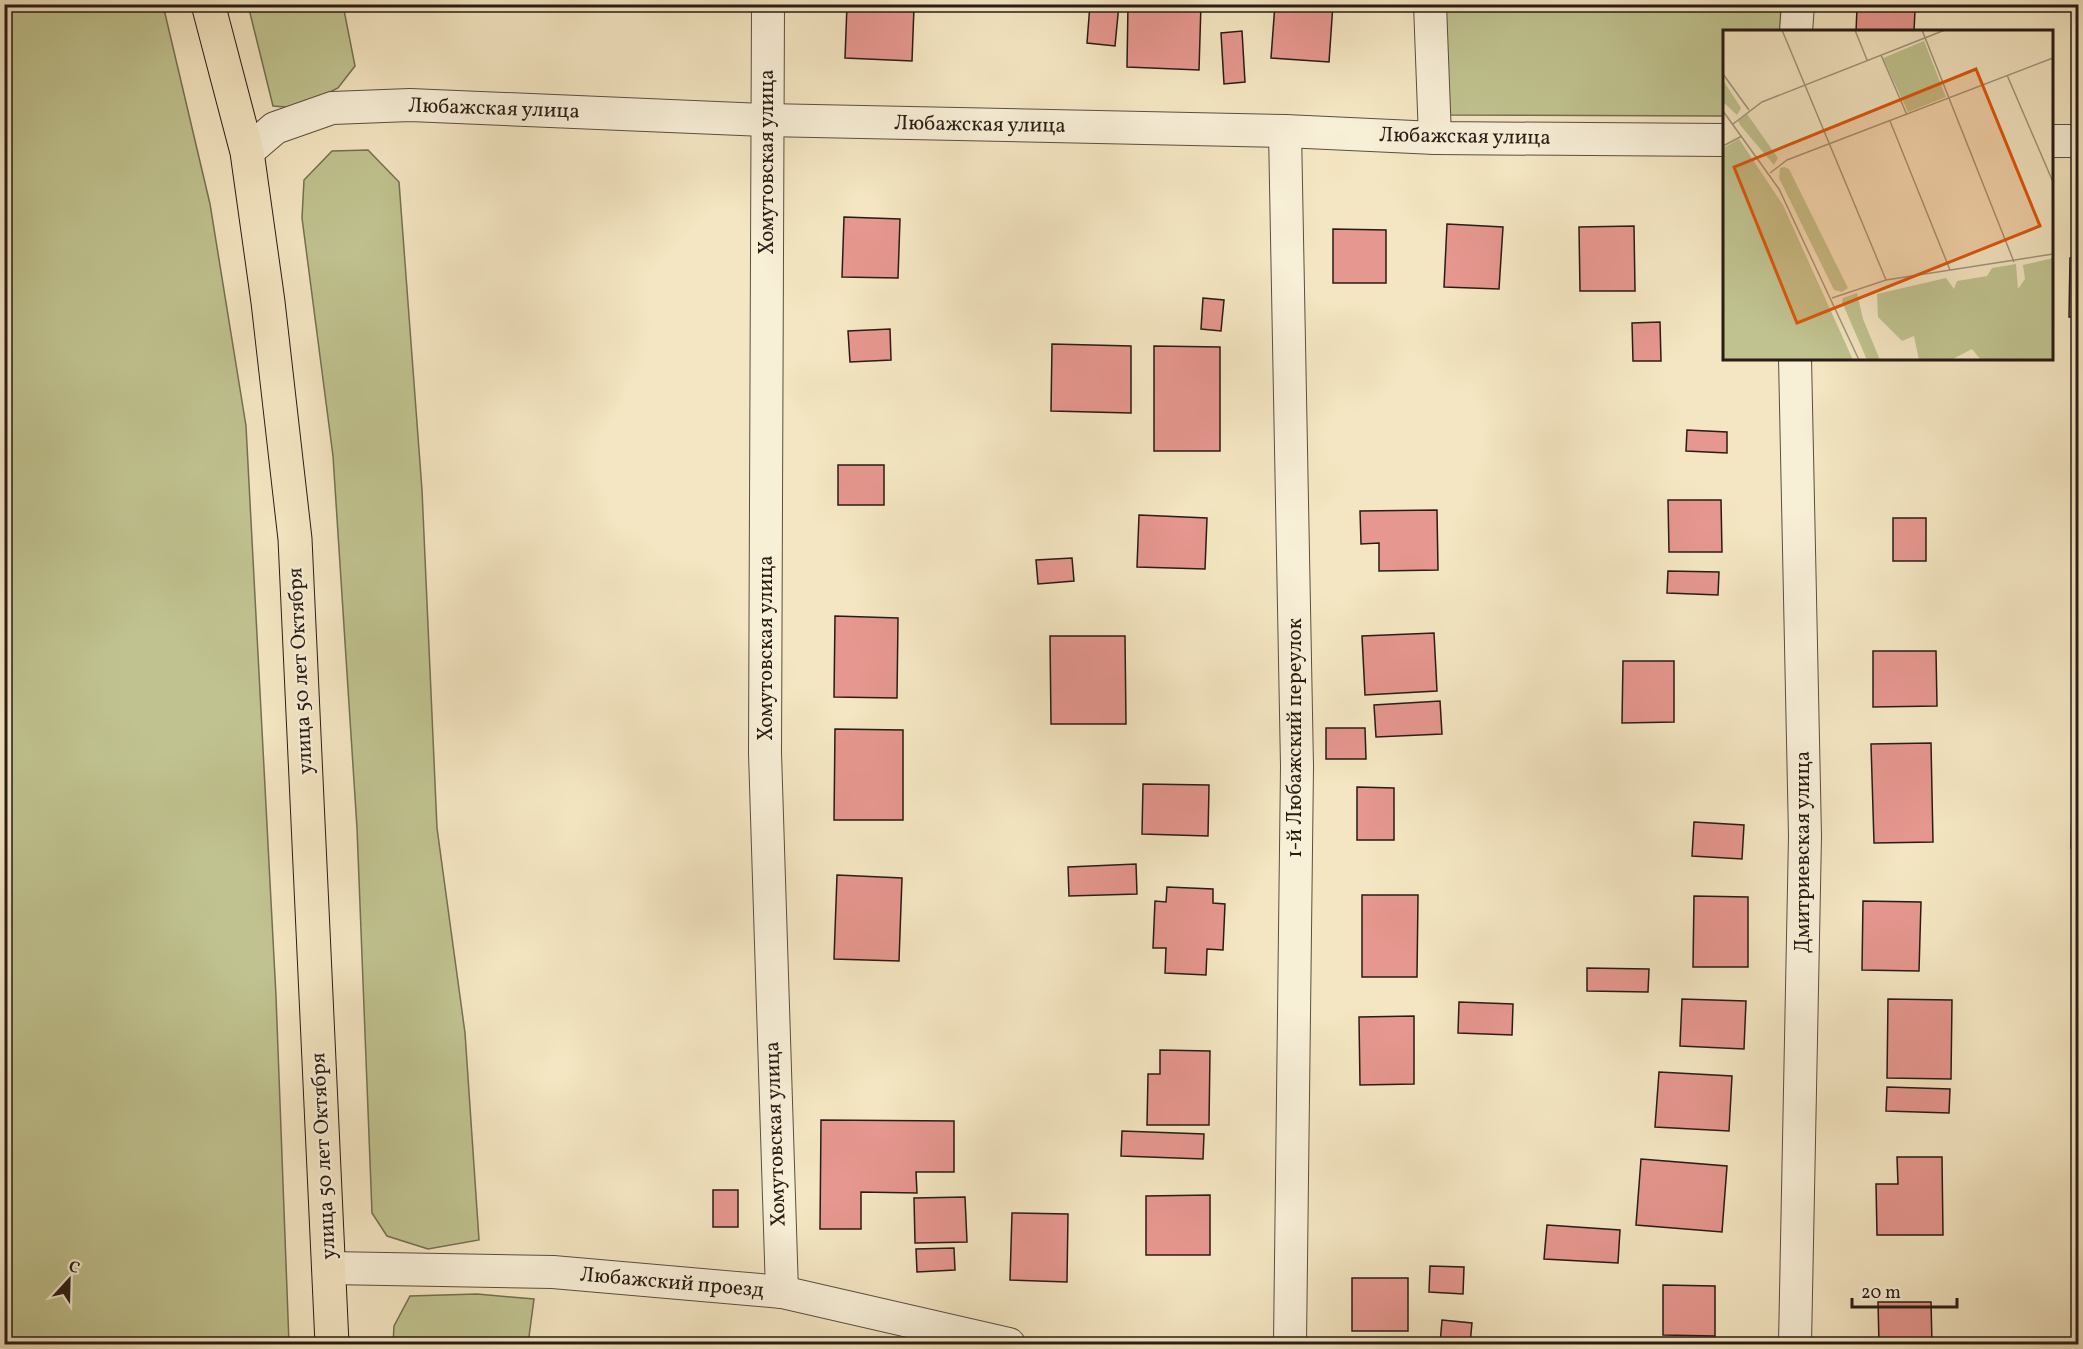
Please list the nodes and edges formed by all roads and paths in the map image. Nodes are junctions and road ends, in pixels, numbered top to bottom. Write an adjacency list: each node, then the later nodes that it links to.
1 (208, 4): 12 (main road, улица 50 лет Октября)
2 (768, 4): 6 (street, Хомутовская улица)
3 (1430, 4): 8 (street)
4 (1798, 4): 5 (street)
5 (1796, 30)
6 (766, 120): 7 (street, Любажская улица); 12 (street, Любажская улица); 15 (street, Хомутовская улица)
7 (1285, 131): 8 (street, Любажская улица); 18 (street, 1-й Любажский переулок)
8 (1435, 138): 9 (street, Любажская улица)
9 (1723, 140)
10 (2053, 141): 11 (street)
11 (2079, 141)
12 (247, 152): 14 (main road, улица 50 лет Октября)
13 (1795, 360): 19 (street, Дмитриевская улица)
14 (330, 1268): 15 (street, Любажский проезд); 16 (main road, улица 50 лет Октября)
15 (782, 1292): 17 (street, Любажский проезд)
16 (332, 1344)
17 (1009, 1344)
18 (1290, 1344)
19 (1795, 1344)

